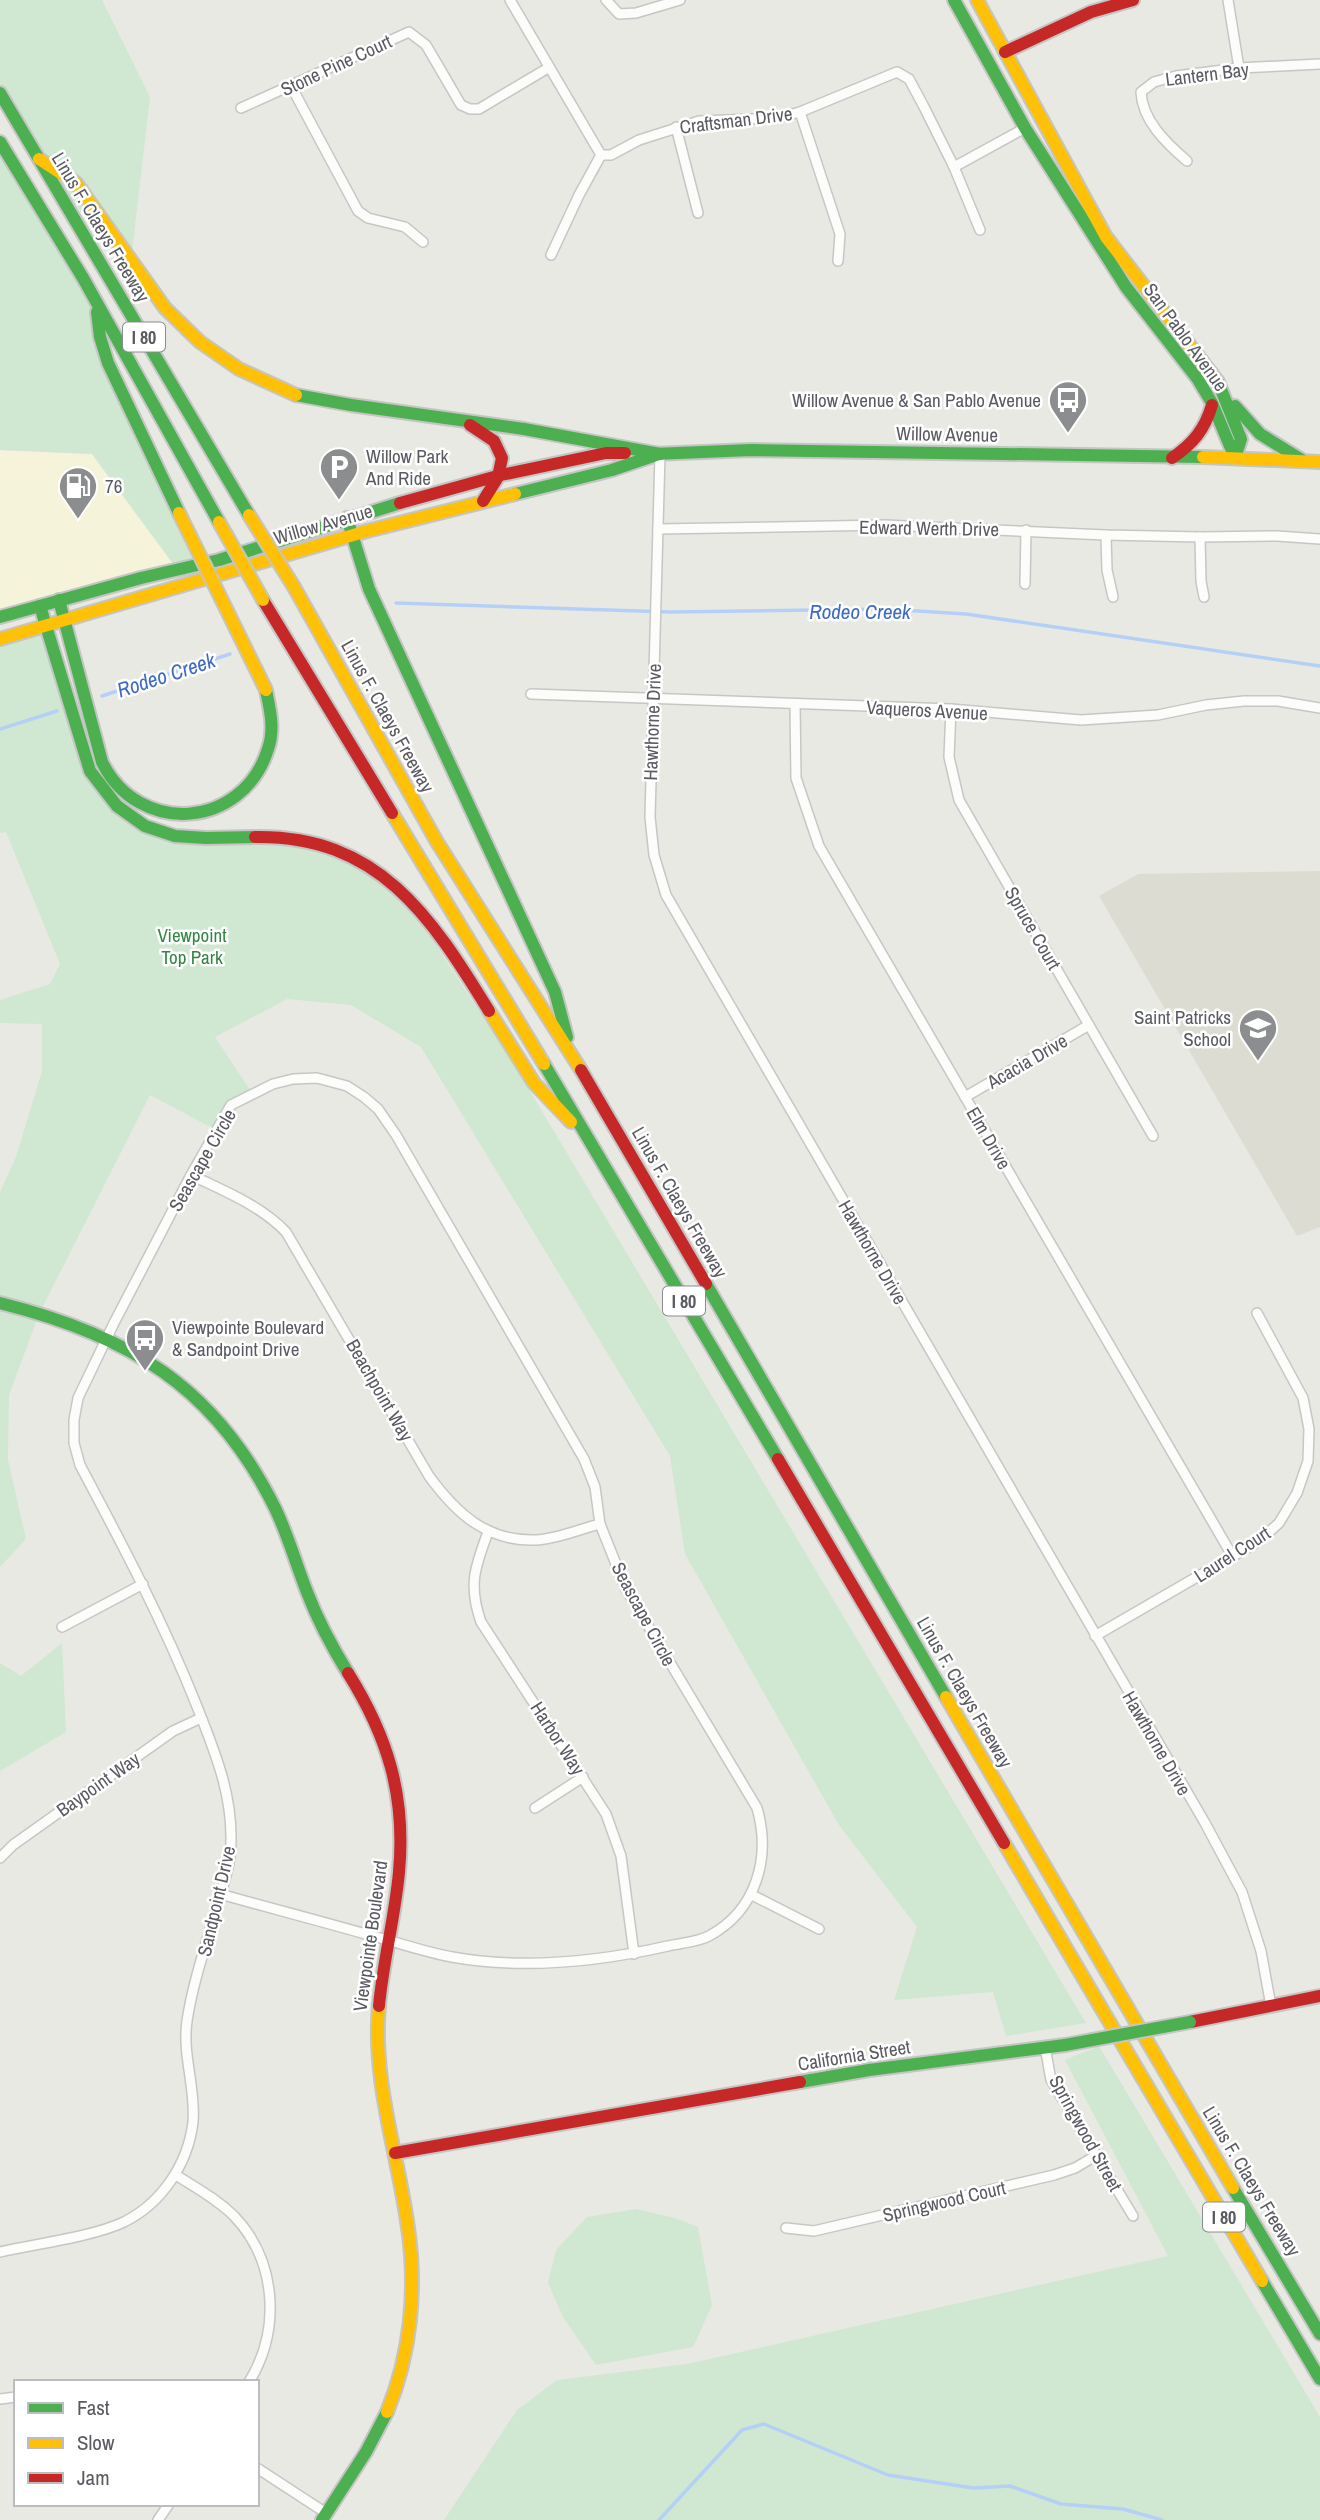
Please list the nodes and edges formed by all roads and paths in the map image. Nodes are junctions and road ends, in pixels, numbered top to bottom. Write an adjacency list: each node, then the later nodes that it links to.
1 (510, 0): 10 (street)
2 (606, 0): 3 (street)
3 (680, 0)
4 (954, 0): 17 (main road, San Pablo Avenue)
5 (976, 0): 8 (main road, San Pablo Avenue)
6 (1133, 0): 8 (main road)
7 (1228, 0): 11 (street)
8 (1005, 52): 29 (main road, San Pablo Avenue)
9 (1320, 64): 11 (street, Lantern Bay)
10 (548, 68): 12 (street, Stone Pine Court); 19 (street)
11 (1239, 68): 21 (street, Lantern Bay)
12 (291, 86): 14 (street, Stone Pine Court); 25 (street)
13 (0, 93): 20 (main road, Linus F. Claeys Freeway / I 80)
14 (241, 108)
15 (800, 112): 16 (street, Craftsman Drive); 22 (street, Craftsman Drive); 27 (street)
16 (676, 127): 19 (street, Craftsman Drive); 23 (street)
17 (1025, 128): 22 (street); 30 (main road, San Pablo Avenue)
18 (0, 142): 28 (main road, I 80)
19 (601, 155): 26 (street)
20 (38, 159): 31 (main road); 61 (main road, Linus F. Claeys Freeway / I 80, bridge)
21 (1187, 161)
22 (954, 167): 24 (street)
23 (698, 213)
24 (979, 230)
25 (423, 242)
26 (551, 255)
27 (838, 261)
28 (96, 302): 52 (main road, bridge); 64 (main road, I 80, bridge)
29 (1217, 382): 34 (main road, San Pablo Avenue); 35 (main road)
30 (1212, 403): 33 (main road); 34 (main road, San Pablo Avenue)
31 (459, 420): 32 (main road); 37 (main road)
32 (660, 454): 33 (main road, Willow Avenue); 37 (main road, Willow Avenue); 38 (main road, Willow Avenue); 40 (street, Hawthorne Drive)
33 (1172, 458): 34 (main road, Willow Avenue)
34 (1235, 458): 35 (main road, Willow Avenue)
35 (1302, 460): 36 (main road, Willow Avenue)
36 (1320, 462)
37 (501, 474): 38 (main road); 39 (main road, Willow Avenue)
38 (483, 501): 43 (main road, Willow Avenue)
39 (346, 518): 43 (main road); 49 (main road, Willow Avenue)
40 (658, 529): 41 (street, Edward Werth Drive); 56 (street, Hawthorne Drive)
41 (1026, 530): 42 (street, Edward Werth Drive); 46 (street)
42 (1106, 534): 44 (street, Edward Werth Drive); 47 (street)
43 (352, 535): 52 (main road, Willow Avenue); 61 (main road)
44 (1200, 537): 45 (street, Edward Werth Drive); 48 (street)
45 (1320, 539)
46 (1025, 584)
47 (1113, 597)
48 (1205, 597)
49 (59, 600): 50 (main road, Willow Avenue); 52 (main road)
50 (40, 606): 51 (main road, Willow Avenue); 53 (main road)
51 (0, 617)
52 (64, 621): 53 (main road, Willow Avenue)
53 (46, 627): 54 (main road, Willow Avenue); 64 (main road)
54 (0, 639)
55 (531, 694): 56 (street, Vaqueros Avenue)
56 (653, 698): 57 (street, Vaqueros Avenue); 74 (street, Hawthorne Drive)
57 (795, 704): 59 (street, Vaqueros Avenue); 62 (street, Elm Drive)
58 (1320, 708): 59 (street, Vaqueros Avenue)
59 (951, 709): 60 (street, Spruce Court)
60 (1089, 1025): 62 (street, Acacia Drive); 63 (street, Spruce Court)
61 (571, 1053): 93 (main road, Linus F. Claeys Freeway / I 80)
62 (965, 1097): 71 (street, Elm Drive)
63 (1153, 1136)
64 (592, 1144): 94 (main road, I 80)
65 (191, 1175): 68 (street, Seascape Circle); 69 (street, Seascape Circle); 70 (street, Beachpoint Way)
66 (0, 1303): 68 (main road, Viewpointe Boulevard)
67 (1257, 1313): 71 (street, Laurel Court)
68 (106, 1338): 72 (street, Sandpoint Drive); 82 (main road, Viewpointe Boulevard)
69 (600, 1524): 70 (street, Beachpoint Way); 80 (street, Seascape Circle)
70 (488, 1532): 76 (street, Harbor Way)
71 (1233, 1557): 74 (street, Laurel Court)
72 (143, 1584): 73 (street); 75 (street, Sandpoint Drive)
73 (62, 1628)
74 (1095, 1636): 85 (street, Hawthorne Drive)
75 (201, 1718): 78 (street, Baypoint Way); 79 (street, Sandpoint Drive)
76 (583, 1777): 77 (street); 83 (street, Harbor Way)
77 (535, 1808)
78 (0, 1858)
79 (220, 1894): 82 (street, Seascape Circle); 89 (street, Sandpoint Drive)
80 (752, 1895): 81 (street); 83 (street, Seascape Circle)
81 (819, 1929)
82 (388, 1940): 83 (street, Seascape Circle); 87 (main road, Viewpointe Boulevard)
83 (634, 1954)
84 (1320, 1996): 85 (main road, California Street)
85 (1271, 2006): 86 (main road, California Street, bridge)
86 (1045, 2047): 87 (main road, California Street); 88 (street, Springwood Street)
87 (394, 2153): 97 (main road, Viewpointe Boulevard)
88 (1097, 2155): 90 (street, Springwood Street); 91 (street, Springwood Court)
89 (176, 2175): 92 (street, Sandpoint Drive); 95 (street)
90 (1133, 2216)
91 (786, 2228)
92 (0, 2252)
93 (1320, 2334)
94 (1320, 2379)
95 (250, 2380)
96 (259, 2469): 97 (street)
97 (324, 2517)

